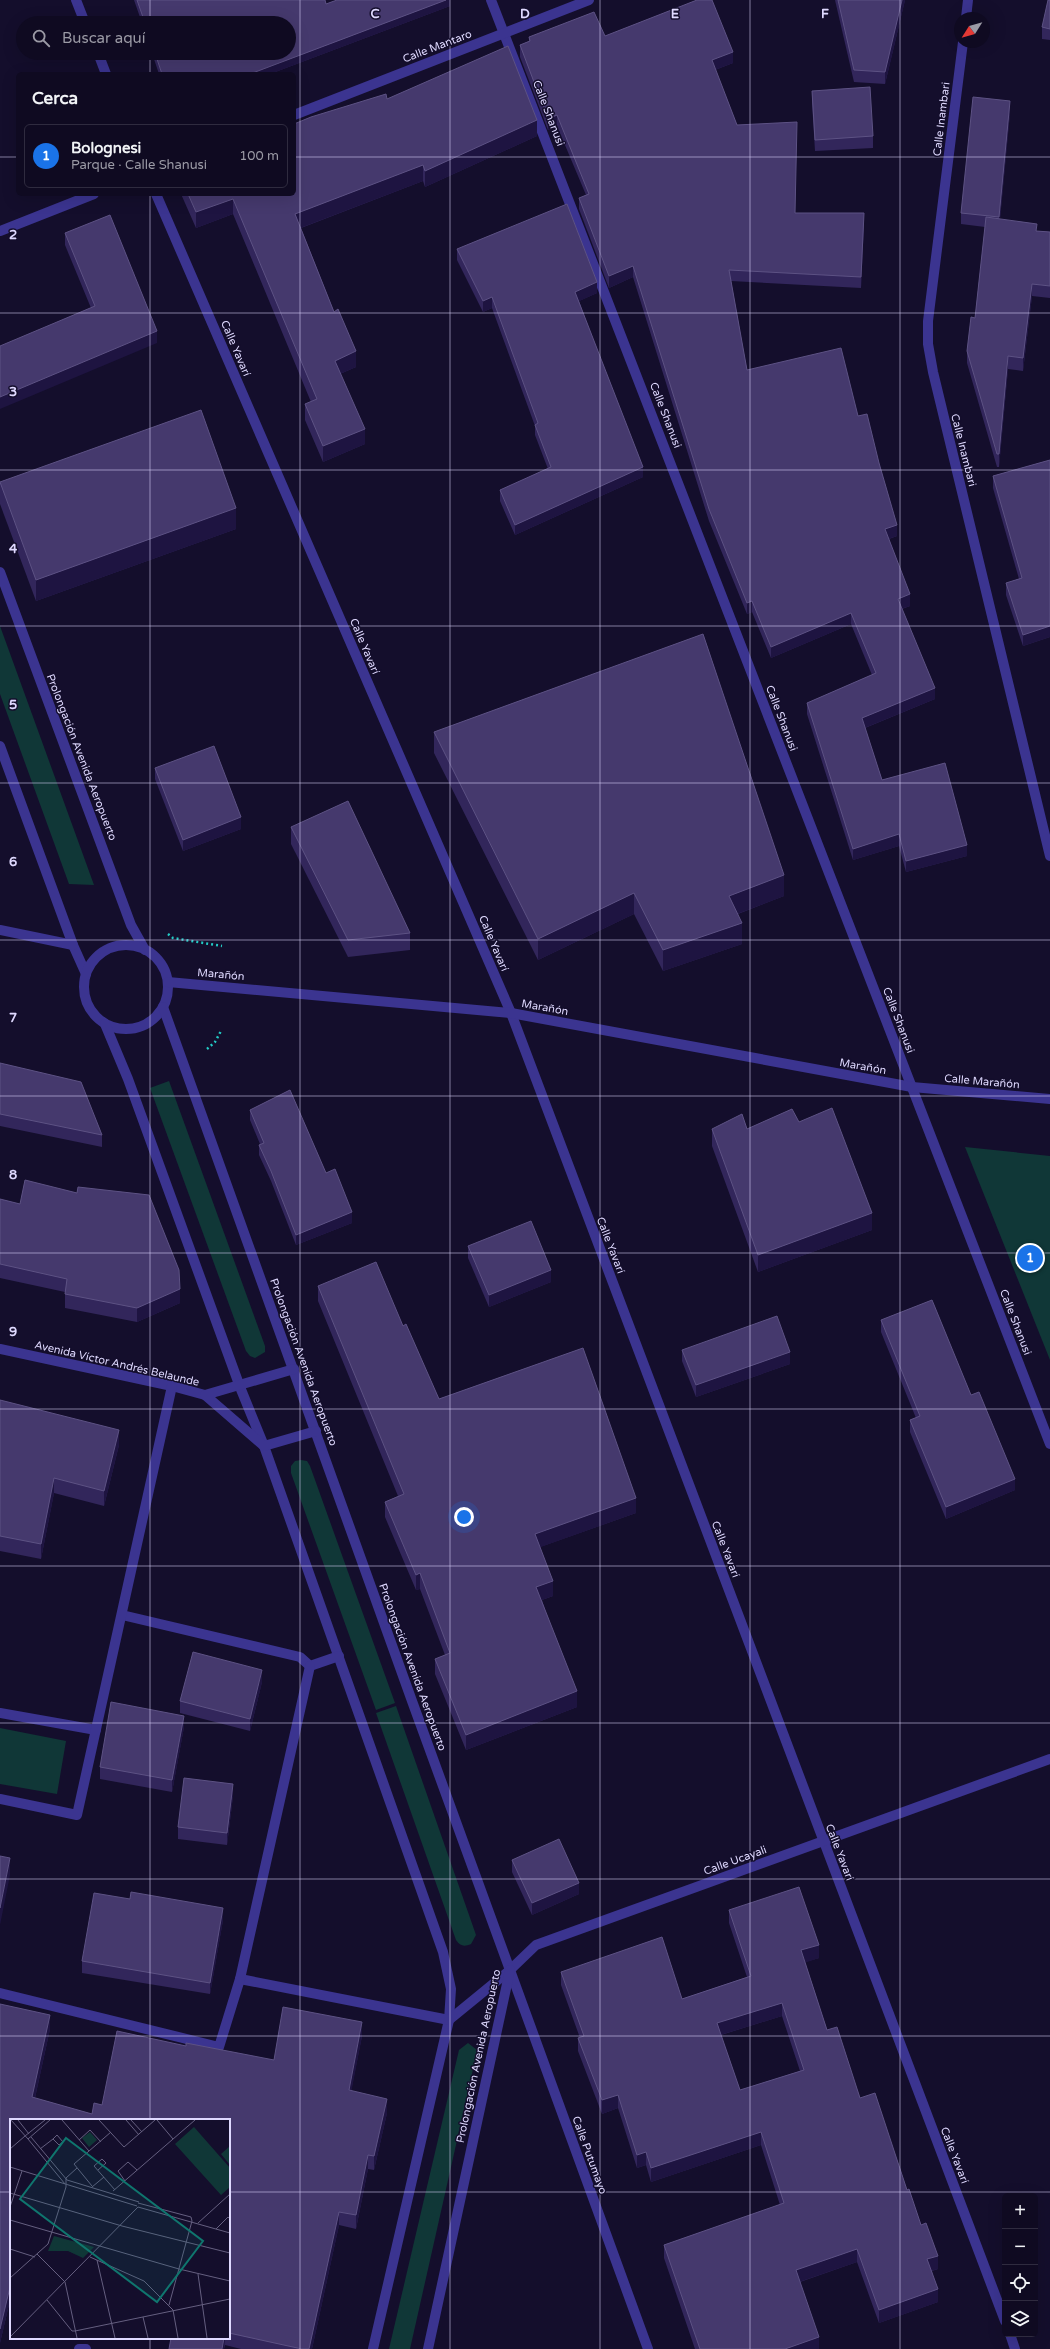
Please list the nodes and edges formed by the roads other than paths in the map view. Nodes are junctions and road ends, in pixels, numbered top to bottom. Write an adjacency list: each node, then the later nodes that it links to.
1 (76, 0): 6 (street)
2 (491, 0): 7 (street, Calle Shanusi)
3 (589, 0): 7 (street, Calle Mantaro)
4 (968, 0): 5 (street)
5 (967, 12)
6 (82, 16)
7 (505, 33): 11 (street, Calle Mantaro); 26 (street, Calle Shanusi)
8 (962, 48): 17 (street, Calle Inambari)
9 (101, 60): 10 (street)
10 (105, 72)
11 (296, 114)
12 (89, 196): 14 (street)
13 (157, 196): 24 (street, Calle Yavarí)
14 (0, 231)
15 (0, 572): 20 (street, Prolongación Avenida Aeropuerto)
16 (0, 746): 19 (street)
17 (1050, 856)
18 (0, 930): 19 (street)
19 (73, 945): 21 (street)
20 (145, 950): 21 (street); 22 (street)
21 (86, 974): 25 (street)
22 (168, 982): 23 (street); 24 (street, Marañón)
23 (163, 1007): 25 (street); 29 (street, Prolongación Avenida Aeropuerto)
24 (511, 1013): 26 (street, Marañón); 43 (street, Calle Yavarí)
25 (105, 1024): 31 (street)
26 (912, 1087): 27 (street, Calle Marañón); 34 (street, Calle Shanusi)
27 (1050, 1099)
28 (0, 1349): 30 (street, Avenida Víctor Andrés Belaunde)
29 (294, 1369): 31 (street, Avenida Víctor Andrés Belaunde); 33 (street, Prolongación Avenida Aeropuerto)
30 (172, 1386): 32 (street, Avenida Víctor Andrés Belaunde); 36 (street)
31 (240, 1386): 32 (street, Avenida Víctor Andrés Belaunde); 35 (street)
32 (205, 1395): 35 (street, Avenida Víctor Andrés Belaunde)
33 (316, 1431): 35 (street); 44 (street, Prolongación Avenida Aeropuerto)
34 (1050, 1444)
35 (264, 1446): 37 (street)
36 (122, 1615): 38 (street); 40 (street)
37 (339, 1656): 38 (street); 47 (street)
38 (310, 1666): 45 (street)
39 (0, 1713): 40 (street)
40 (96, 1730): 42 (street)
41 (1050, 1758): 43 (street, Calle Ucayali)
42 (0, 1799)
43 (823, 1841): 44 (street, Calle Ucayali); 48 (street, Calle Yavarí)
44 (510, 1970): 47 (street, Calle Ucayali); 53 (street, Prolongación Avenida Aeropuerto); 54 (street, Calle Putumayo)
45 (240, 1978): 46 (street); 47 (street)
46 (0, 1993)
47 (449, 2020): 52 (street)
48 (1002, 2313)
49 (1011, 2337): 55 (street)
50 (80, 2349): 51 (street)
51 (86, 2349)
52 (373, 2349)
53 (428, 2349)
54 (648, 2349)
55 (1016, 2349)

